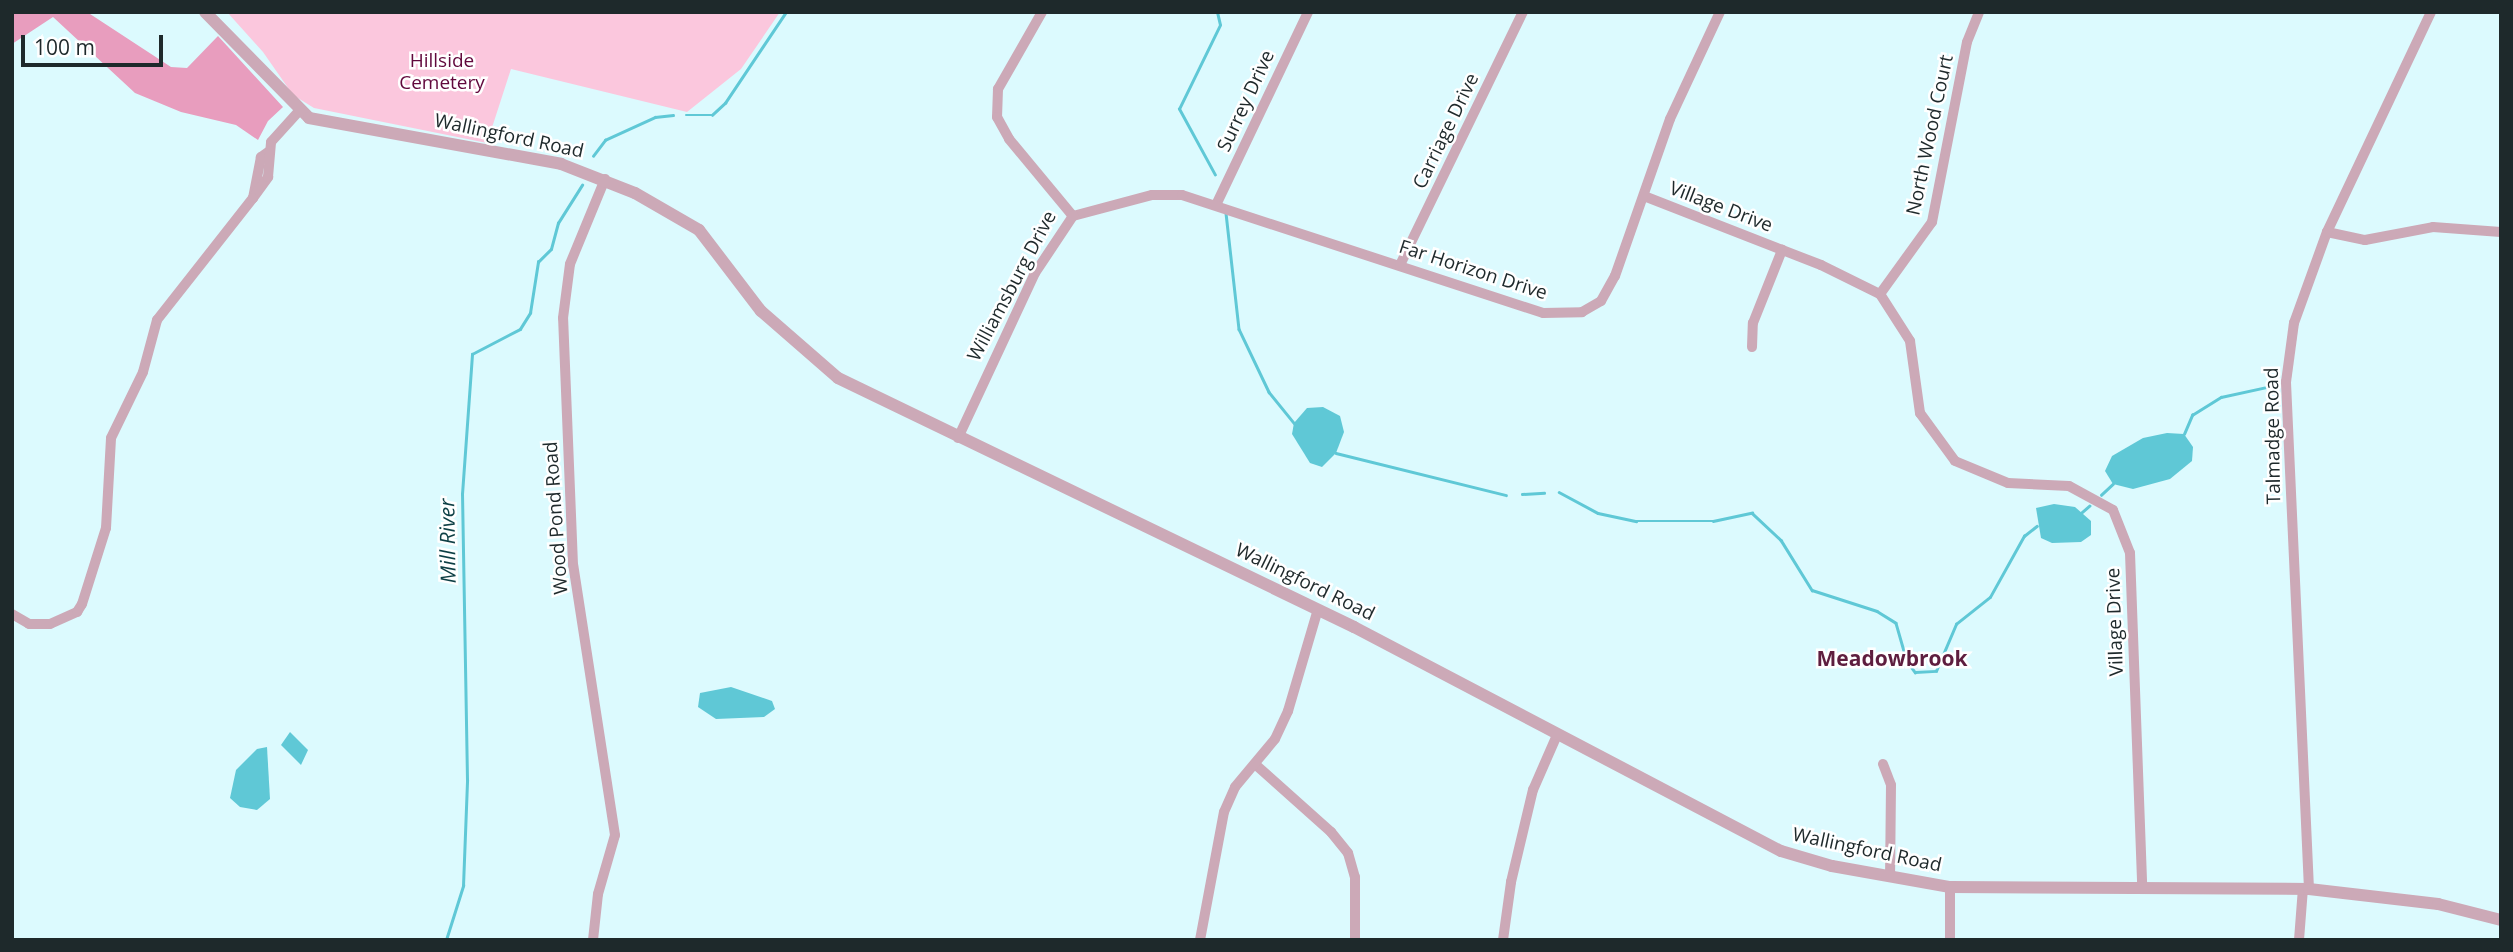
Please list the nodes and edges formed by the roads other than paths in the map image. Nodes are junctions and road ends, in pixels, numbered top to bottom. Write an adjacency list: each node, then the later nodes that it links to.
1 (205, 12): 8 (street, Wallingford Road)
2 (1042, 12): 12 (street, Williamsburg Drive)
3 (1308, 12): 11 (street, Surrey Drive)
4 (1523, 12): 16 (street, Carriage Drive)
5 (1720, 12): 10 (street, Far Horizon Drive)
6 (1979, 12): 17 (street, North Wood Court)
7 (2431, 12): 13 (street, Talmadge Road)
8 (299, 111): 9 (street, Wallingford Road); 21 (street)
9 (605, 179): 19 (street, Wallingford Road); 30 (street, Wood Pond Road)
10 (1644, 196): 15 (street, Village Drive); 16 (street, Far Horizon Drive)
11 (1216, 205): 12 (street, Far Horizon Drive); 16 (street, Far Horizon Drive)
12 (1073, 216): 19 (street, Williamsburg Drive)
13 (2327, 232): 14 (street); 28 (street, Talmadge Road)
14 (2501, 232)
15 (1782, 250): 17 (street, Village Drive); 18 (street)
16 (1400, 265)
17 (1880, 294): 27 (street, Village Drive)
18 (1752, 347)
19 (958, 438): 20 (street, Wallingford Road)
20 (1318, 609): 22 (street, Wallingford Road); 24 (street)
21 (12, 614)
22 (1557, 735): 25 (street, Wallingford Road); 33 (street)
23 (1883, 764): 25 (street)
24 (1256, 765): 31 (street); 32 (street)
25 (1890, 877): 26 (street, Wallingford Road)
26 (1950, 887): 27 (street, Wallingford Road); 34 (street)
27 (2142, 887): 28 (street, Wallingford Road)
28 (2306, 888): 29 (street, Wallingford Road); 35 (street, Talmadge Road)
29 (2501, 920)
30 (593, 940)
31 (1200, 940)
32 (1355, 940)
33 (1503, 940)
34 (1950, 940)
35 (2299, 940)

